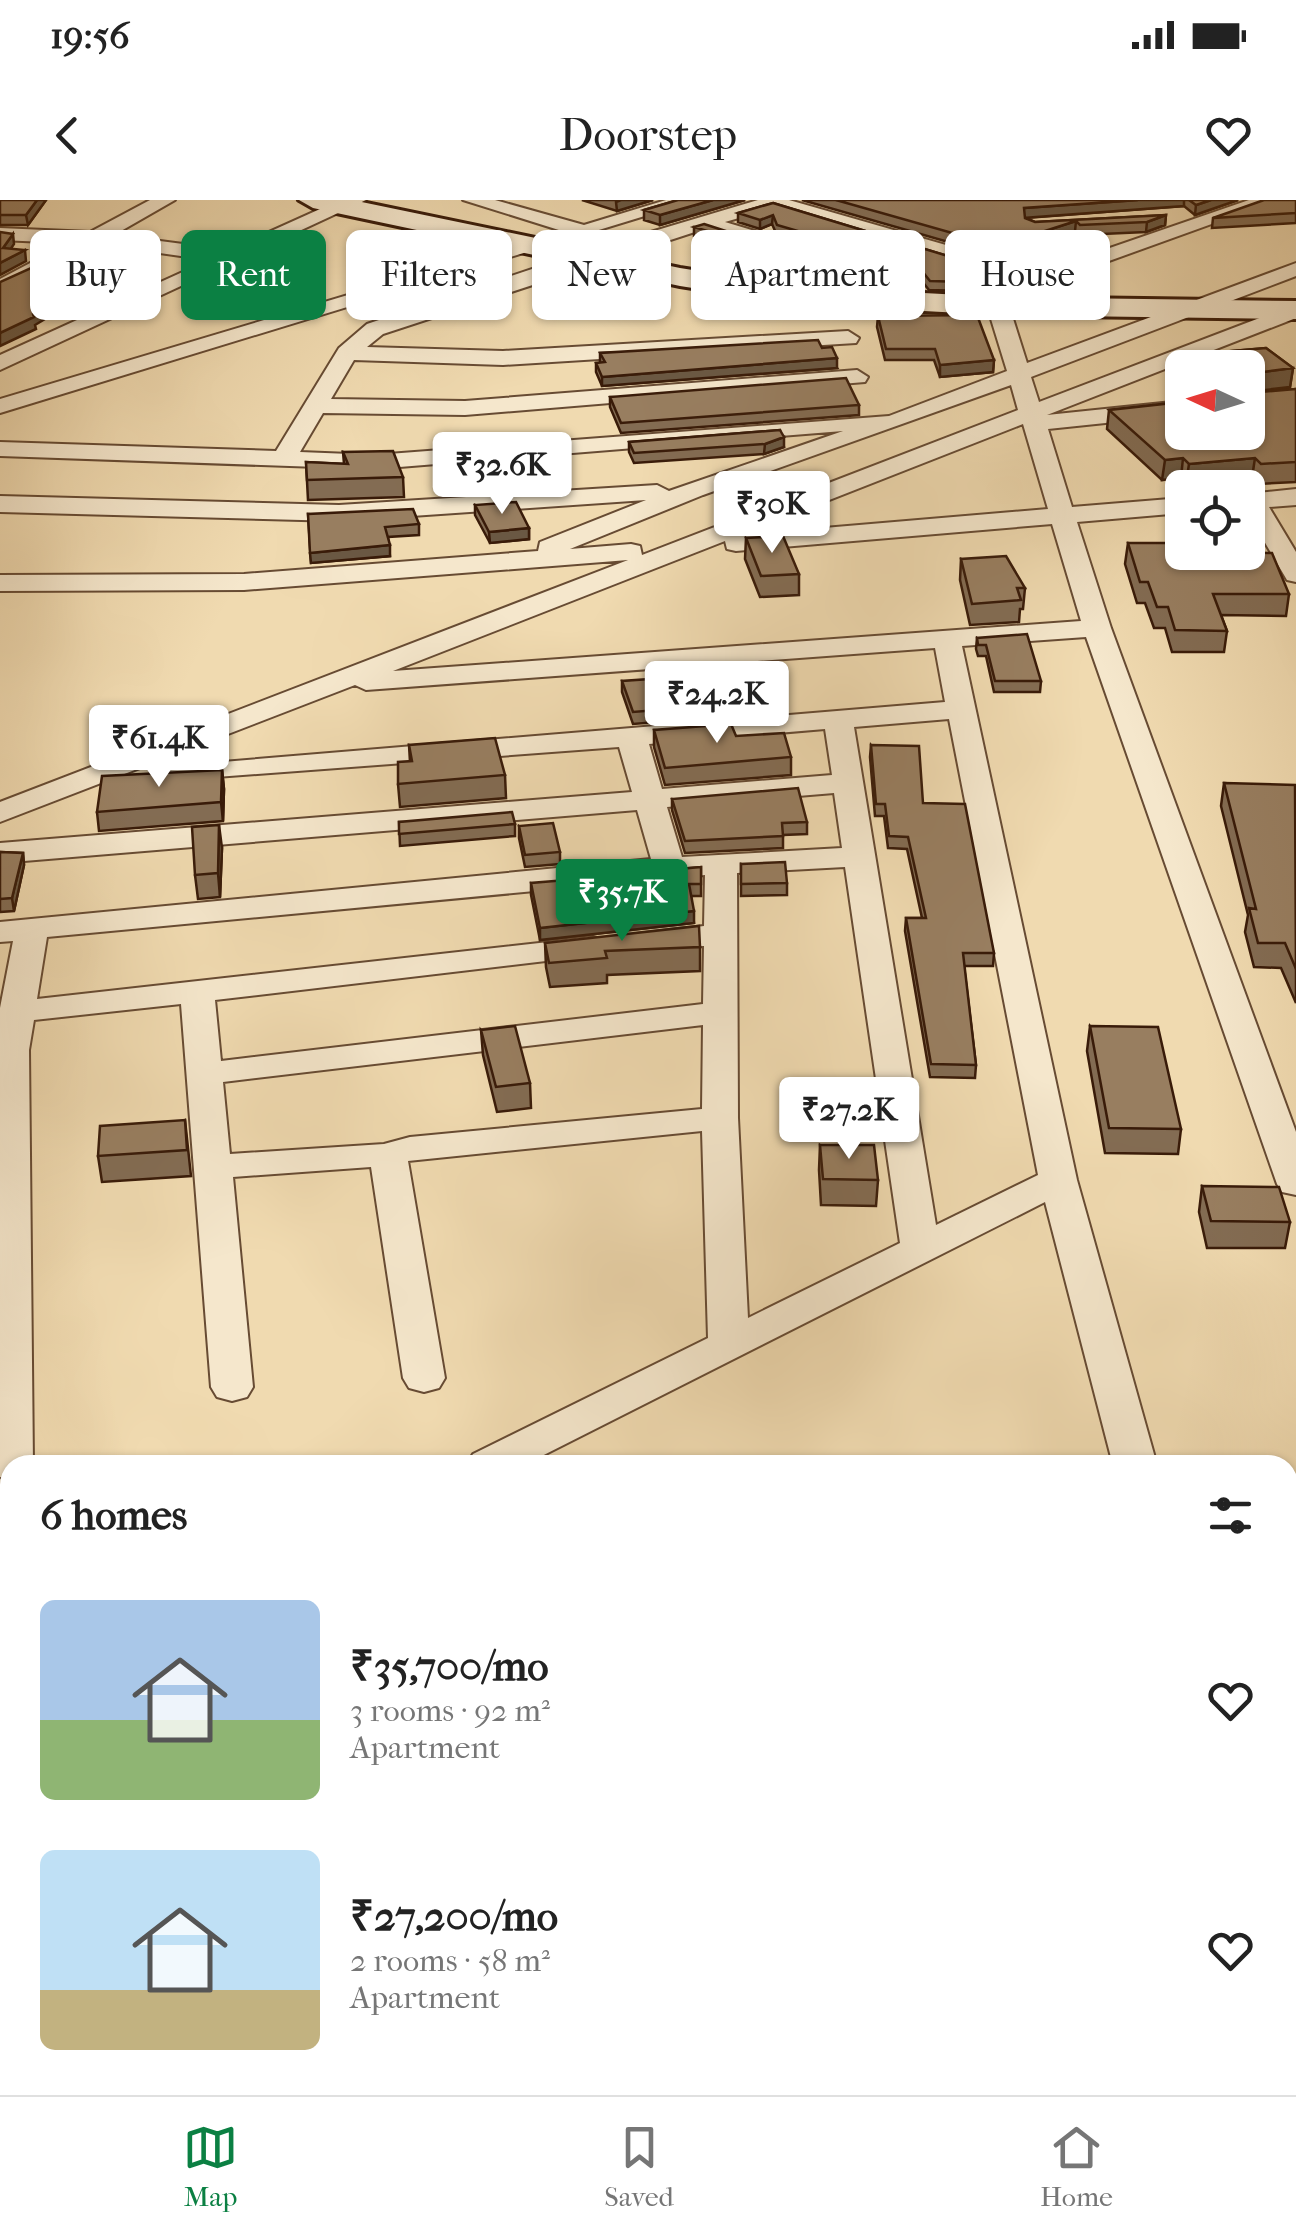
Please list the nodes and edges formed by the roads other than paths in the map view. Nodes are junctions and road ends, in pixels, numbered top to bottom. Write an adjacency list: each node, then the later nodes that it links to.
1 (165, 200): 11 (street)
2 (313, 200): 7 (main road)
3 (472, 200): 13 (street)
4 (1268, 200): 8 (street)
5 (680, 201): 10 (street); 14 (street)
6 (776, 201): 10 (street); 21 (street)
7 (350, 203): 12 (street); 19 (main road)
8 (1185, 215): 9 (street); 20 (street)
9 (1146, 218)
10 (704, 222): 15 (street); 16 (street)
11 (109, 230)
12 (292, 230)
13 (548, 230)
14 (615, 230)
15 (660, 230)
16 (731, 230)
17 (0, 234): 18 (street)
18 (30, 235)
19 (532, 245): 37 (street)
20 (1110, 248)
21 (945, 251)
22 (532, 265): 33 (street)
23 (1296, 269): 28 (street)
24 (30, 271): 26 (street)
25 (181, 281): 34 (street)
26 (0, 287)
27 (1110, 308): 28 (main road)
28 (1184, 310): 29 (main road); 35 (street)
29 (1296, 310): 40 (street)
30 (849, 320): 32 (street)
31 (1002, 320): 35 (street)
32 (848, 338): 33 (street); 36 (street)
33 (347, 354): 38 (street)
34 (0, 363)
35 (1016, 372): 40 (street); 41 (street)
36 (856, 376): 38 (street); 41 (street)
37 (0, 406)
38 (317, 406): 43 (street)
39 (1165, 409): 40 (street)
40 (1031, 419): 49 (street); 51 (street)
41 (885, 422): 43 (street); 44 (street)
42 (0, 448): 43 (street)
43 (284, 459)
44 (694, 490): 47 (street); 52 (street)
45 (1296, 497): 46 (street)
46 (1265, 499)
47 (0, 504)
48 (1165, 506): 49 (street)
49 (1058, 514): 51 (street); 55 (street)
50 (1265, 524): 53 (street)
51 (676, 548): 52 (street); 57 (street)
52 (512, 563): 54 (street)
53 (1296, 574)
54 (0, 582)
55 (1097, 628): 56 (street); 79 (street)
56 (947, 639): 57 (street); 58 (street)
57 (329, 684): 62 (street)
58 (962, 709): 59 (street); 78 (street)
59 (838, 720): 60 (street); 61 (street)
60 (631, 736): 62 (street); 63 (street)
61 (848, 782): 63 (street); 66 (street)
62 (82, 783): 64 (street)
63 (648, 799): 65 (street); 68 (street)
64 (0, 814)
65 (0, 853)
66 (861, 856): 67 (street); 80 (street)
67 (721, 864): 68 (street); 70 (street)
68 (669, 868): 69 (street)
69 (16, 931): 72 (street)
70 (720, 934): 71 (street); 73 (street)
71 (197, 990): 72 (street); 74 (street)
72 (15, 1012): 81 (street)
73 (720, 1012): 74 (street); 75 (street)
74 (203, 1074): 77 (street)
75 (720, 1118): 76 (street); 82 (street)
76 (388, 1155): 77 (street); 84 (street)
77 (210, 1166): 85 (street)
78 (1058, 1180): 80 (street); 88 (street)
79 (1296, 1184)
80 (920, 1247): 82 (street)
81 (4, 1272): 83 (street)
82 (729, 1342): 87 (street)
83 (4, 1349): 86 (street)
84 (424, 1378)
85 (232, 1387)
86 (10, 1455)
87 (508, 1455)
88 (1132, 1455)

